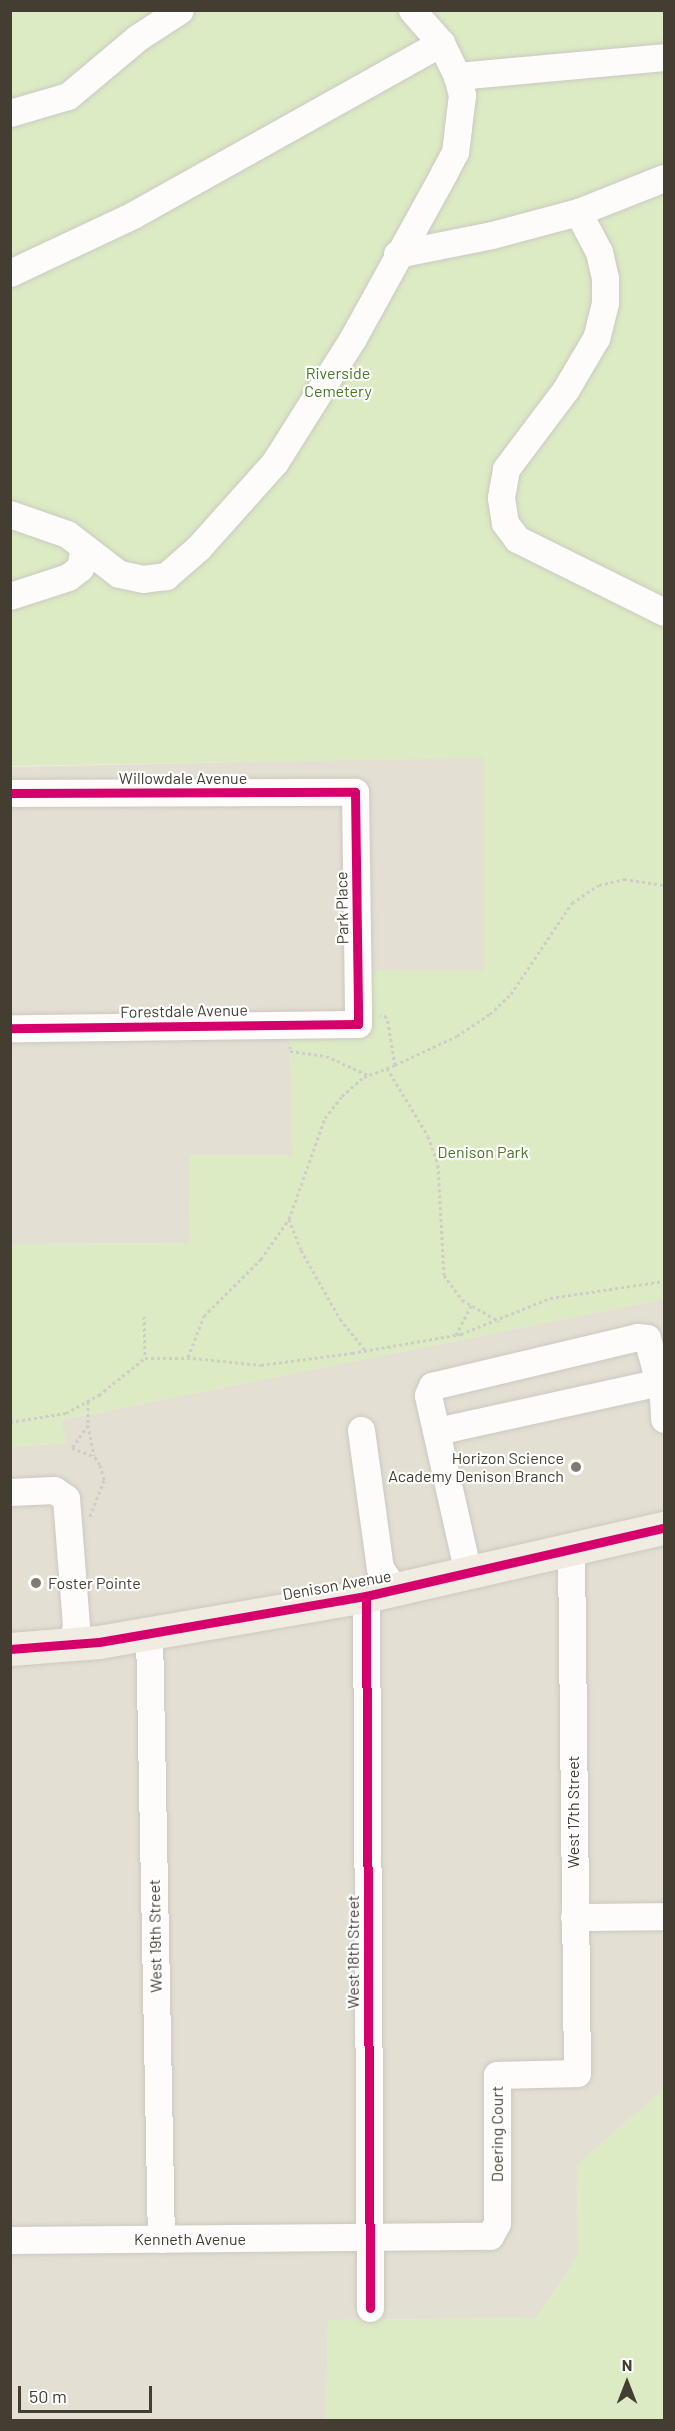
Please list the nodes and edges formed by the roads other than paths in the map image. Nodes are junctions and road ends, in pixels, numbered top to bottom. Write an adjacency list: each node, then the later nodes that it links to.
1 (180, 10): 6 (street)
2 (415, 11): 3 (street)
3 (441, 43): 5 (street); 10 (street)
4 (664, 57): 5 (street)
5 (458, 76): 9 (street)
6 (10, 113)
7 (664, 178): 8 (street)
8 (578, 212): 9 (street); 14 (street)
9 (397, 254): 12 (street)
10 (10, 273)
11 (10, 514): 12 (street)
12 (84, 547): 13 (street)
13 (10, 596)
14 (664, 612)
15 (355, 792): 16 (street, Willowdale Avenue); 17 (street, Park Place)
16 (10, 793)
17 (369, 1019): 18 (street, Forestdale Avenue)
18 (10, 1028)
19 (662, 1399): 21 (street); 21 (street)
20 (361, 1430): 26 (street)
21 (437, 1431): 25 (street)
22 (10, 1492): 28 (street)
23 (664, 1528): 24 (main road, Denison Avenue)
24 (572, 1550): 25 (main road, Denison Avenue); 30 (street, West 17th Street)
25 (468, 1573): 26 (main road, Denison Avenue)
26 (380, 1593): 27 (main road, Denison Avenue); 34 (street, West 18th Street)
27 (148, 1633): 28 (main road, Denison Avenue); 35 (street, West 19th Street)
28 (71, 1645): 29 (main road, Denison Avenue)
29 (10, 1649)
30 (574, 1917): 31 (street); 32 (street, West 17th Street)
31 (664, 1917)
32 (577, 2073): 33 (street, Doering Court)
33 (490, 2236): 34 (street, Kenneth Avenue)
34 (370, 2238): 35 (street, Kenneth Avenue); 37 (street, West 18th Street)
35 (161, 2239): 36 (street, Kenneth Avenue)
36 (10, 2240)
37 (370, 2308)

